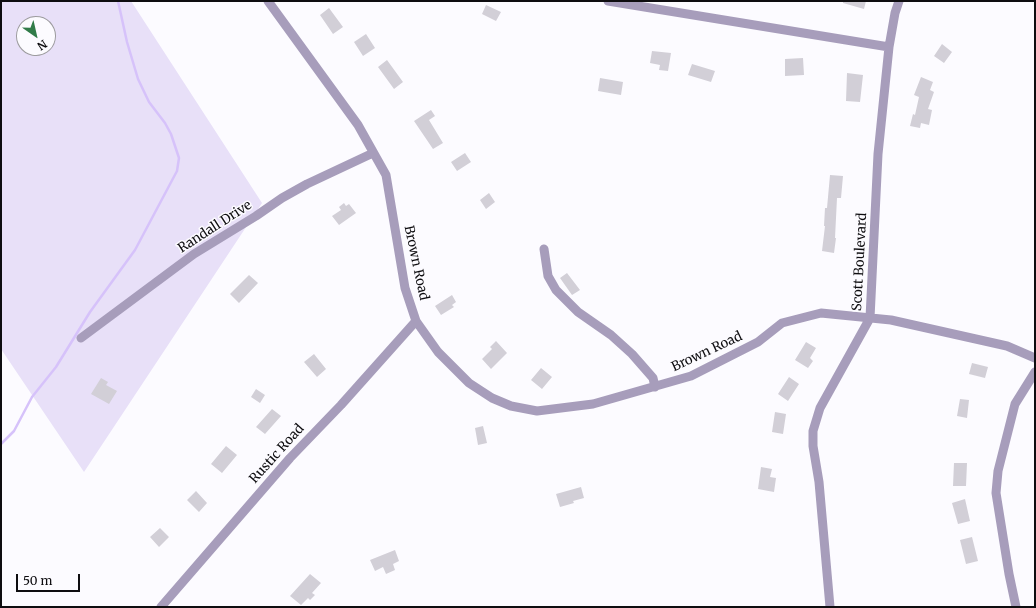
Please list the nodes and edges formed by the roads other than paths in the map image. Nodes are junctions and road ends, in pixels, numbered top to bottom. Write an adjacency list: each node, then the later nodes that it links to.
1 (268, 1): 5 (street, Brown Road)
2 (608, 1): 4 (street)
3 (899, 1): 4 (street, Scott Boulevard)
4 (889, 47): 7 (street, Scott Boulevard)
5 (373, 153): 8 (street, Brown Road); 9 (street, Randall Drive)
6 (544, 249): 12 (street)
7 (870, 318): 10 (street, Brown Road); 12 (street, Brown Road); 14 (street, Scott Boulevard)
8 (416, 321): 12 (street, Brown Road); 13 (street, Rustic Road)
9 (81, 338)
10 (1035, 358)
11 (1035, 372): 15 (street)
12 (655, 387)
13 (161, 607)
14 (830, 607)
15 (1016, 607)

